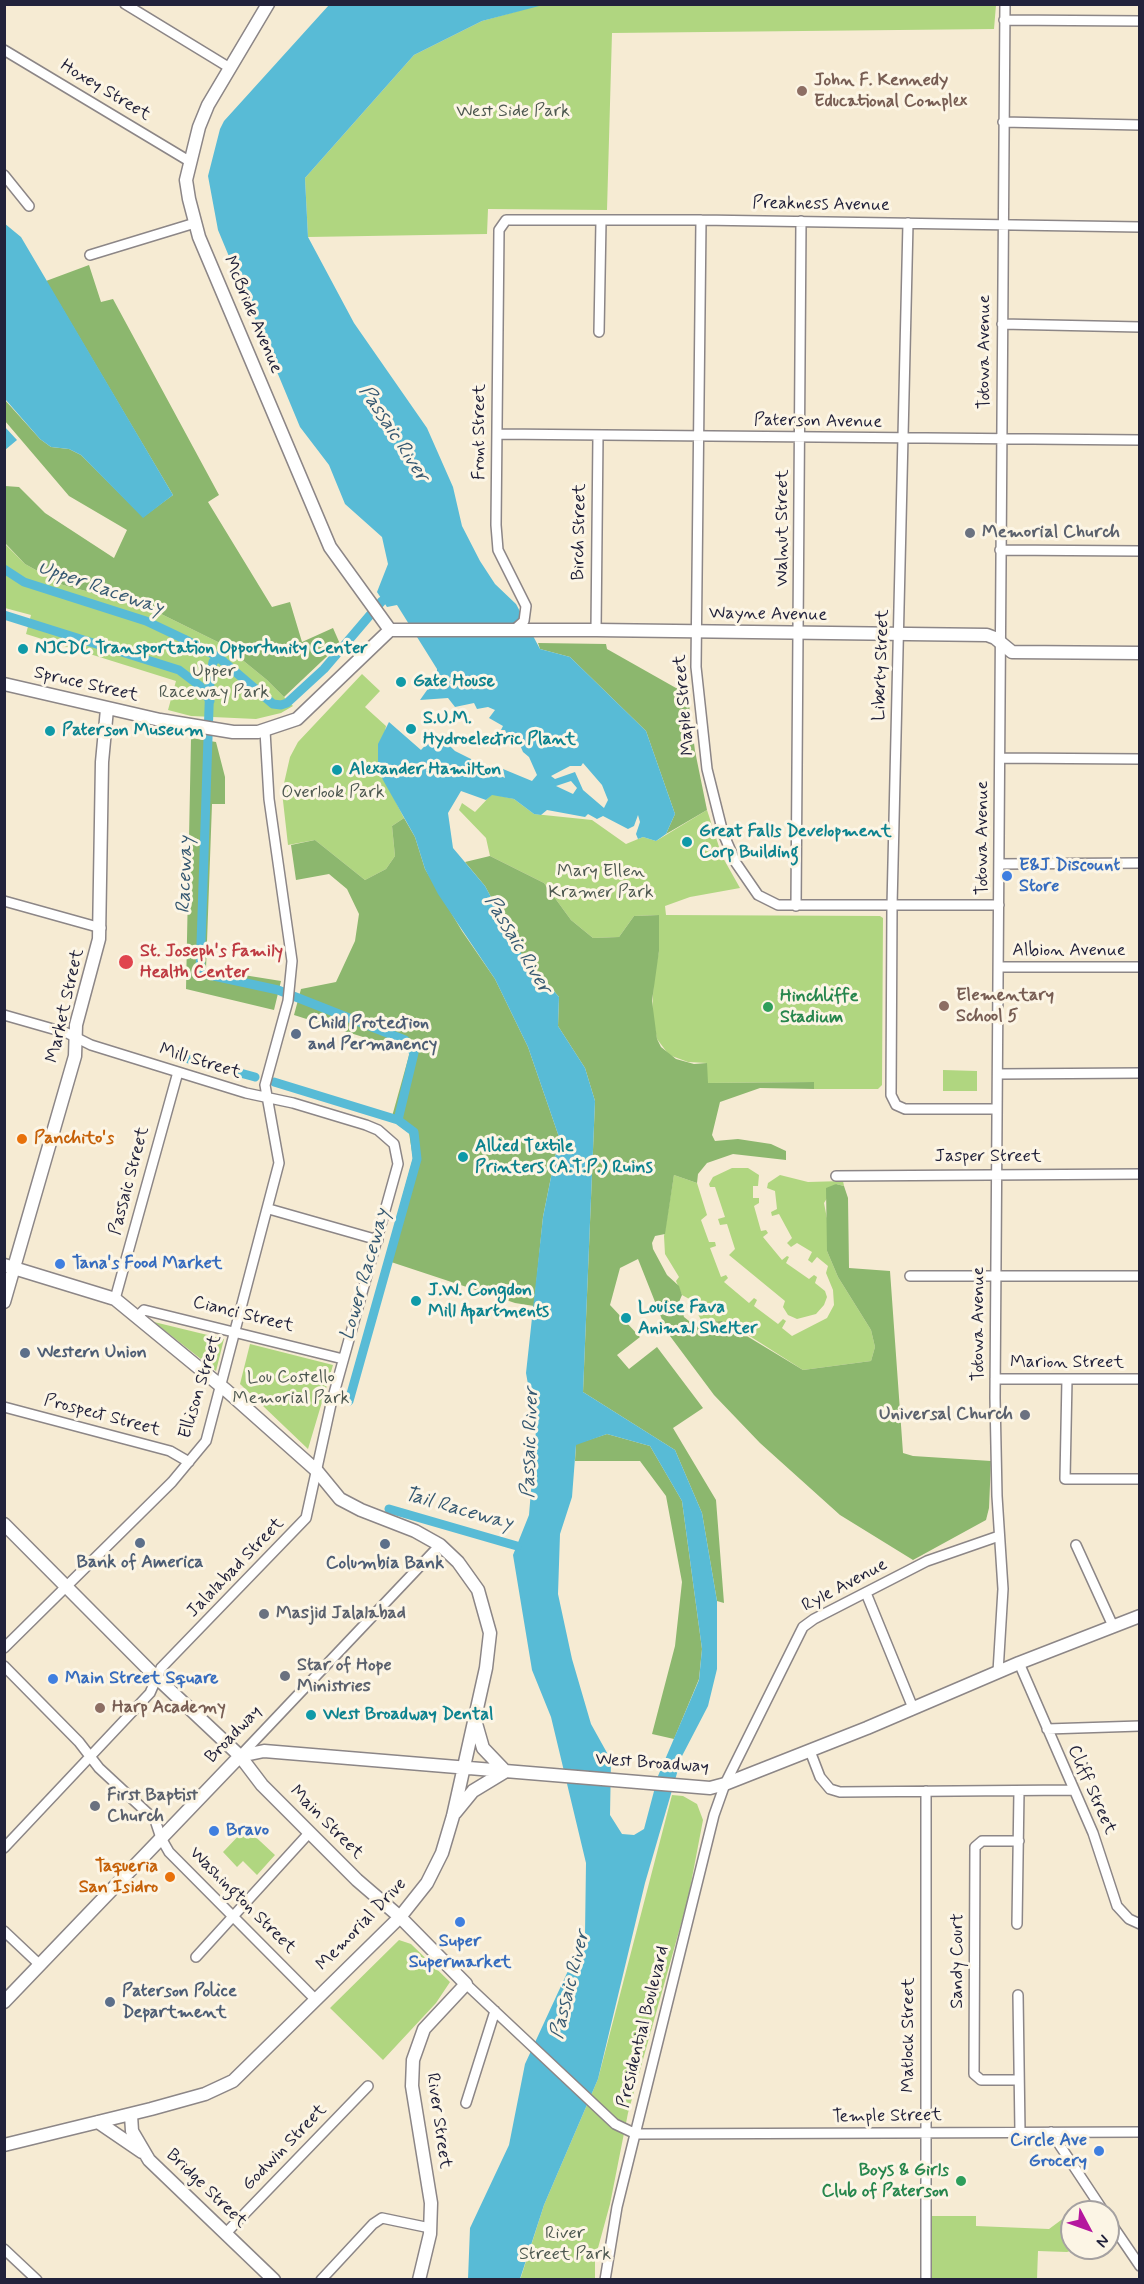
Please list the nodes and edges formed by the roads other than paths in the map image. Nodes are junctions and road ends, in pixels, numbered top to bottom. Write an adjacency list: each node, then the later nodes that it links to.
1 (125, 4): 7 (street)
2 (268, 4): 7 (main road, McBride Avenue)
3 (1005, 4): 4 (street, Totowa Avenue)
4 (1004, 20): 5 (street); 8 (street, Totowa Avenue)
5 (1140, 21)
6 (4, 50): 10 (street, Hoxey Street)
7 (230, 68): 10 (main road, McBride Avenue)
8 (1003, 122): 9 (street); 19 (street, Totowa Avenue)
9 (1140, 125)
10 (189, 161): 16 (main road, McBride Avenue)
11 (4, 175): 12 (street)
12 (29, 206)
13 (601, 220): 14 (street, Preakness Avenue); 17 (street, Preakness Avenue); 24 (street)
14 (701, 220): 15 (street, Preakness Avenue); 27 (street, Maple Street)
15 (801, 221): 18 (street, Preakness Avenue); 28 (street, Walnut Street)
16 (195, 223): 21 (street); 34 (main road, McBride Avenue)
17 (502, 223): 25 (street, Front Street)
18 (908, 223): 19 (street, Preakness Avenue); 29 (street, Liberty Street)
19 (1002, 225): 20 (street, Preakness Avenue); 22 (street, Totowa Avenue)
20 (1140, 227)
21 (90, 255)
22 (1002, 324): 23 (street); 30 (street, Totowa Avenue)
23 (1140, 327)
24 (599, 332)
25 (497, 434): 26 (street, Paterson Avenue); 35 (street, Front Street)
26 (598, 435): 27 (street, Paterson Avenue); 36 (street, Birch Street)
27 (700, 437): 28 (street, Paterson Avenue); 37 (street, Maple Street)
28 (800, 438): 29 (street, Paterson Avenue); 38 (street, Walnut Street)
29 (904, 439): 30 (street, Paterson Avenue); 39 (street, Liberty Street)
30 (1001, 439): 31 (street, Paterson Avenue); 32 (street, Totowa Avenue)
31 (1140, 440)
32 (1000, 550): 33 (street); 40 (street, Totowa Avenue)
33 (1140, 551)
34 (390, 630): 35 (main road, Wayne Avenue); 44 (main road)
35 (514, 630): 36 (main road, Wayne Avenue)
36 (596, 630): 37 (main road, Wayne Avenue)
37 (698, 633): 38 (main road, Wayne Avenue); 51 (street, Maple Street)
38 (798, 634): 39 (main road, Wayne Avenue); 51 (street, Walnut Street)
39 (900, 635): 40 (main road, Wayne Avenue); 52 (street, Liberty Street)
40 (1000, 644): 41 (main road, Wayne Avenue); 45 (street, Totowa Avenue)
41 (1140, 653)
42 (4, 684): 43 (main road, Spruce Street)
43 (107, 709): 44 (main road, Spruce Street); 53 (main road, Market Street)
44 (266, 731): 61 (street, Ellison Street)
45 (1000, 758): 46 (street); 48 (street, Totowa Avenue)
46 (1140, 759)
47 (1140, 863): 48 (street)
48 (999, 864): 50 (street, Totowa Avenue)
49 (4, 901): 53 (street)
50 (999, 905): 52 (street, Maple Street); 54 (street, Totowa Avenue)
51 (796, 906): 52 (street, Maple Street)
52 (892, 906): 62 (street, Liberty Street)
53 (101, 928): 57 (main road, Market Street)
54 (999, 967): 55 (street, Albion Avenue); 60 (street, Totowa Avenue)
55 (1140, 968)
56 (4, 1015): 57 (street, Mill Street)
57 (76, 1038): 58 (street, Mill Street); 69 (main road, Market Street)
58 (178, 1072): 61 (street, Mill Street); 73 (street, Passaic Street)
59 (1140, 1073): 60 (street)
60 (998, 1074): 62 (street, Totowa Avenue)
61 (267, 1098): 63 (street, Mill Street); 67 (street, Ellison Street)
62 (997, 1109): 64 (street, Totowa Avenue)
63 (386, 1136): 68 (street, Jalalabad Street)
64 (997, 1174): 65 (street, Jasper Street); 66 (street, Jasper Street); 71 (street, Totowa Avenue)
65 (1140, 1174)
66 (836, 1176)
67 (269, 1209): 68 (street); 76 (street, Ellison Street)
68 (378, 1240): 77 (street, Jalalabad Street)
69 (9, 1267): 73 (main road); 74 (main road, Market Street)
70 (910, 1276): 71 (street)
71 (996, 1276): 72 (street); 78 (street, Totowa Avenue)
72 (1140, 1276)
73 (115, 1299): 75 (main road, Memorial Drive)
74 (4, 1302)
75 (137, 1317): 76 (street, Cianci Street); 81 (main road, Memorial Drive)
76 (236, 1330): 77 (street, Cianci Street); 81 (street, Ellison Street)
77 (343, 1359): 84 (street, Jalalabad Street)
78 (995, 1379): 79 (street, Marion Street); 87 (street, Totowa Avenue)
79 (1067, 1379): 80 (street, Marion Street); 85 (street)
80 (1140, 1379)
81 (221, 1386): 83 (street, Ellison Street); 84 (main road, Memorial Drive)
82 (4, 1407): 83 (street, Prospect Street)
83 (189, 1462): 90 (street, Ellison Street)
84 (317, 1471): 88 (main road, Memorial Drive); 98 (street, Jalalabad Street)
85 (1140, 1479)
86 (4, 1524): 90 (main road, Main Street)
87 (999, 1536): 91 (street, Ryle Avenue); 97 (street, Totowa Avenue)
88 (440, 1545): 100 (main road, Memorial Drive); 104 (street, Broadway)
89 (1076, 1545): 93 (street)
90 (66, 1587): 94 (street, Ellison Street); 98 (main road, Main Street)
91 (866, 1593): 99 (street); 108 (street, Ryle Avenue)
92 (1140, 1616): 93 (main road, West Broadway)
93 (1113, 1626): 95 (main road, West Broadway)
94 (4, 1648)
95 (1019, 1662): 97 (main road, West Broadway); 102 (street, Cliff Street)
96 (4, 1666): 105 (street, Washington Street)
97 (998, 1672): 99 (main road, West Broadway)
98 (156, 1677): 104 (main road, Main Street); 105 (street, Jalalabad Street)
99 (912, 1708): 103 (main road, West Broadway)
100 (474, 1718): 106 (main road, Memorial Drive); 107 (main road)
101 (1140, 1726): 102 (street)
102 (1047, 1729): 109 (street, Cliff Street)
103 (810, 1751): 108 (main road, West Broadway); 110 (street)
104 (240, 1756): 106 (main road, West Broadway); 113 (main road, Main Street); 114 (main road, Broadway)
105 (91, 1757): 114 (street, Washington Street); 116 (street, Jalalabad Street)
106 (462, 1768): 107 (main road, West Broadway); 112 (main road, Memorial Drive)
107 (506, 1771): 108 (main road, West Broadway); 112 (main road)
108 (725, 1784): 138 (street, Presidential Boulevard)
109 (1073, 1790): 111 (street); 120 (street, Cliff Street)
110 (926, 1791): 111 (street); 137 (street, Matlock Street)
111 (1019, 1791): 115 (street)
112 (453, 1816): 118 (main road, Memorial Drive)
113 (310, 1832): 117 (street); 118 (main road, Main Street)
114 (161, 1838): 117 (street, Washington Street); 123 (main road, Broadway)
115 (1018, 1841): 119 (street); 129 (street, Sandy Court)
116 (4, 1848)
117 (233, 1916): 122 (street); 126 (street, Washington Street)
118 (400, 1917): 124 (main road, Main Street); 126 (main road, Memorial Drive)
119 (1017, 1924)
120 (1140, 1924)
121 (4, 1931): 123 (street)
122 (196, 1957)
123 (40, 1965): 127 (main road, Broadway)
124 (466, 1984): 128 (street, Main Street); 142 (main road, River Street)
125 (1018, 1995): 129 (street)
126 (315, 1999): 132 (main road, Memorial Drive)
127 (4, 2002)
128 (495, 2011): 131 (street); 138 (street, Main Street)
129 (1018, 2080): 134 (street)
130 (368, 2086): 143 (street, Godwin Street)
131 (466, 2103)
132 (131, 2115): 133 (main road, Memorial Drive); 140 (main road, Bridge Street)
133 (98, 2122): 139 (main road, Memorial Drive); 140 (main road)
134 (1020, 2132): 135 (street, Temple Street); 137 (street, Temple Street)
135 (1051, 2132): 136 (street, Temple Street); 141 (street)
136 (1140, 2132)
137 (925, 2133): 138 (street, Temple Street); 152 (street, Matlock Street)
138 (636, 2134): 151 (street, Presidential Boulevard)
139 (4, 2145)
140 (144, 2154): 143 (main road, Bridge Street)
141 (1096, 2200)
142 (430, 2228): 149 (street); 150 (main road, River Street)
143 (226, 2233): 148 (main road, Bridge Street)
144 (1120, 2237): 146 (street)
145 (4, 2249): 147 (street)
146 (1140, 2266)
147 (37, 2280)
148 (274, 2280)
149 (321, 2280)
150 (419, 2280)
151 (605, 2280)
152 (926, 2280)

